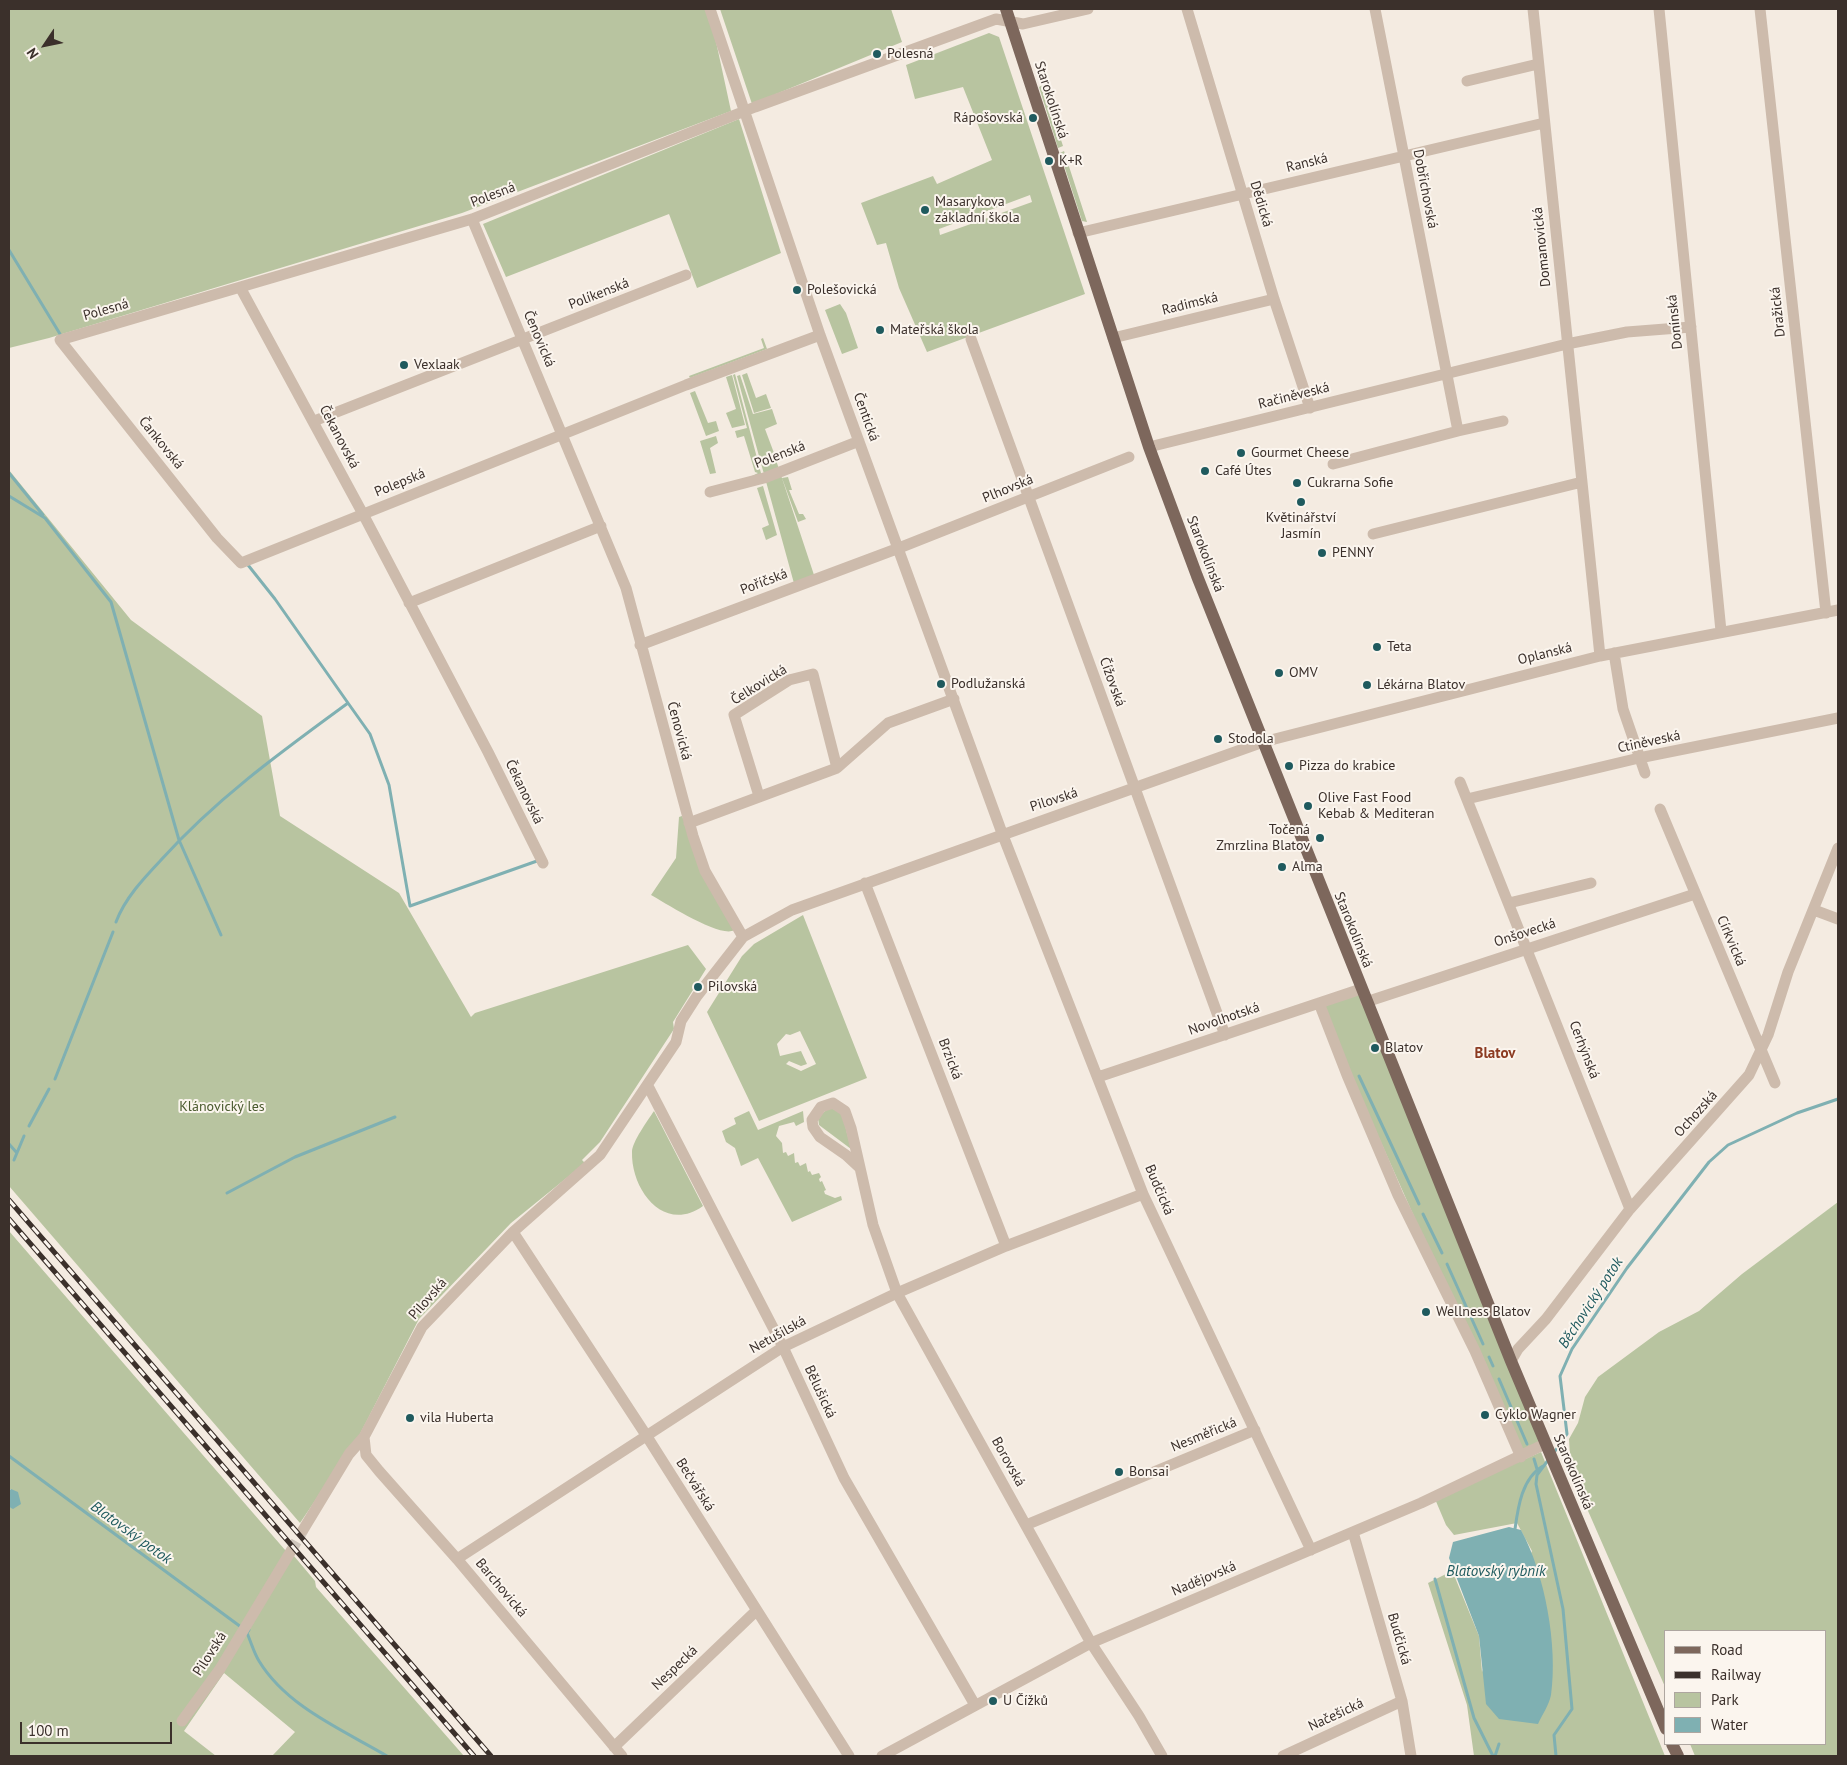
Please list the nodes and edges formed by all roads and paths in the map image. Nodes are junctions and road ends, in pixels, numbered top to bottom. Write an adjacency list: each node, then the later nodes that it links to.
1 (710, 9): 12 (street, Čentická)
2 (1006, 9): 9 (main road, Starokolínská)
3 (1088, 9): 9 (street)
4 (1187, 9): 15 (street, Dědická)
5 (1375, 9): 14 (street, Dobřichovská)
6 (1533, 9): 10 (street, Domanovická)
7 (1659, 9): 21 (street, Donínská)
8 (1760, 9): 48 (street, Dražická)
9 (1010, 22): 12 (street, Polesná); 17 (main road, Starokolínská)
10 (1538, 64): 11 (street); 13 (street, Domanovická)
11 (1467, 81)
12 (743, 112): 16 (street, Polesná); 22 (street, Čentická)
13 (1544, 123): 14 (street, Ranská); 27 (street, Domanovická)
14 (1403, 155): 15 (street, Ranská); 28 (street, Dobřichovská)
15 (1243, 194): 17 (street, Ranská); 20 (street, Dědická)
16 (472, 219): 19 (street, Polesná); 26 (street, Čenovická)
17 (1078, 233): 23 (main road, Starokolínská)
18 (686, 276): 26 (street, Políkenská)
19 (240, 287): 25 (street, Polesná); 30 (street, Čekanovská)
20 (1274, 299): 23 (street, Radimská); 29 (street, Dědická)
21 (1691, 328): 27 (street, Račiněveská); 49 (street, Donínská)
22 (820, 334): 33 (street); 34 (street, Čentická)
23 (1113, 338): 35 (main road, Starokolínská)
24 (971, 339): 40 (street, Čížovská)
25 (60, 340): 45 (street, Čankovská)
26 (523, 341): 30 (street, Políkenská); 33 (street, Čenovická)
27 (1566, 344): 28 (street, Račiněveská); 38 (street, Domanovická)
28 (1445, 374): 29 (street, Račiněveská); 32 (street)
29 (1310, 408): 35 (street, Račiněveská)
30 (314, 421): 41 (street, Čekanovská)
31 (1503, 421): 32 (street)
32 (1458, 431): 37 (street)
33 (563, 434): 41 (street, Polepská); 42 (street, Čenovická)
34 (859, 441): 39 (street, Polenská); 44 (street, Čentická)
35 (1149, 447): 55 (main road, Starokolínská)
36 (1128, 457): 40 (street, Plhovská)
37 (1333, 464)
38 (1582, 482): 43 (street); 52 (street, Domanovická)
39 (710, 492)
40 (1029, 497): 44 (street, Plhovská); 60 (street, Čížovská)
41 (363, 514): 45 (street, Polepská); 46 (street, Čekanovská)
42 (601, 526): 46 (street); 50 (street, Čenovická)
43 (1373, 534)
44 (898, 548): 50 (street, Poříčská); 53 (street, Čentická)
45 (245, 561)
46 (409, 603): 67 (street, Čekanovská)
47 (1838, 610): 48 (street, Oplanská)
48 (1826, 613): 49 (street, Oplanská)
49 (1721, 631): 51 (street, Oplanská)
50 (640, 645): 64 (street, Čenovická)
51 (1614, 653): 52 (street, Oplanská); 56 (street)
52 (1600, 656): 55 (street, Oplanská)
53 (954, 699): 57 (street); 65 (street, Čentická)
54 (1838, 718): 56 (street, Ctiněveská)
55 (1263, 742): 60 (street, Pilovská); 76 (main road, Starokolínská)
56 (1639, 758): 58 (street); 62 (street, Ctiněveská)
57 (837, 768): 61 (street); 61 (street, Čelkovická)
58 (1645, 773)
59 (1460, 782): 62 (street, Cerhýnská)
60 (1135, 789): 65 (street, Pilovská); 78 (street, Čížovská)
61 (759, 796): 64 (street)
62 (1467, 799): 71 (street, Cerhýnská)
63 (1660, 809): 70 (street, Církvická)
64 (689, 823): 74 (street, Čenovická)
65 (1002, 833): 68 (street, Pilovská); 80 (street, Budčická)
66 (1838, 848): 72 (street, Ochozská)
67 (543, 863)
68 (865, 883): 74 (street, Pilovská); 87 (street, Brzická)
69 (1591, 883): 71 (street)
70 (1694, 894): 75 (street, Onšovecká); 79 (street, Církvická)
71 (1509, 903): 75 (street, Cerhýnská)
72 (1814, 910): 73 (street); 79 (street, Ochozská)
73 (1838, 919)
74 (743, 937): 82 (street, Pilovská)
75 (1528, 948): 76 (street, Onšovecká); 85 (street, Cerhýnská)
76 (1363, 996): 77 (street, Novolhotská); 90 (main road, Starokolínská)
77 (1319, 1003): 78 (street, Novolhotská); 95 (street)
78 (1225, 1034): 80 (street, Novolhotská)
79 (1761, 1049): 81 (street, Církvická); 85 (street, Ochozská)
80 (1098, 1077): 84 (street, Budčická)
81 (1775, 1083)
82 (648, 1086): 86 (street, Pilovská); 89 (street, Bělušická)
83 (860, 1168): 83 (street, Borovská); 88 (street, Borovská)
84 (1144, 1194): 87 (street, Netušilská); 91 (street, Budčická)
85 (1630, 1208): 90 (street, Ochozská)
86 (513, 1232): 92 (street, Bečvářská); 93 (street, Pilovská)
87 (1006, 1246): 88 (street, Netušilská)
88 (897, 1293): 89 (street, Netušilská); 96 (street, Borovská)
89 (783, 1347): 92 (street, Netušilská); 105 (street, Bělušická)
90 (1511, 1361): 94 (main road, Starokolínská)
91 (1255, 1430): 96 (street, Nesměřická); 99 (street, Budčická)
92 (646, 1435): 101 (street, Netušilská); 102 (street, Bečvářská)
93 (364, 1437): 97 (street, Pilovská); 101 (street, Barchovická)
94 (1545, 1444): 95 (street, Nadějovská); 107 (main road, Starokolínská)
95 (1521, 1456): 98 (street, Nadějovská)
96 (1026, 1525): 103 (street, Borovská)
97 (303, 1530)
98 (1353, 1532): 99 (street, Nadějovská); 104 (street, Budčická)
99 (1311, 1550): 103 (street, Nadějovská)
100 (291, 1551): 106 (street, Pilovská)
101 (457, 1559): 108 (street, Barchovická)
102 (756, 1611): 108 (street, Nespecká); 110 (street, Bečvářská)
103 (1091, 1643): 105 (street, Nadějovská); 112 (street, Borovská)
104 (1402, 1701): 113 (street, Načešická); 114 (street, Budčická)
105 (975, 1705): 111 (street, Nadějovská)
106 (182, 1721)
107 (1664, 1725)
108 (614, 1747): 109 (street, Barchovická)
109 (622, 1756)
110 (849, 1756)
111 (882, 1756)
112 (1162, 1756)
113 (1283, 1756)
114 (1411, 1756)

